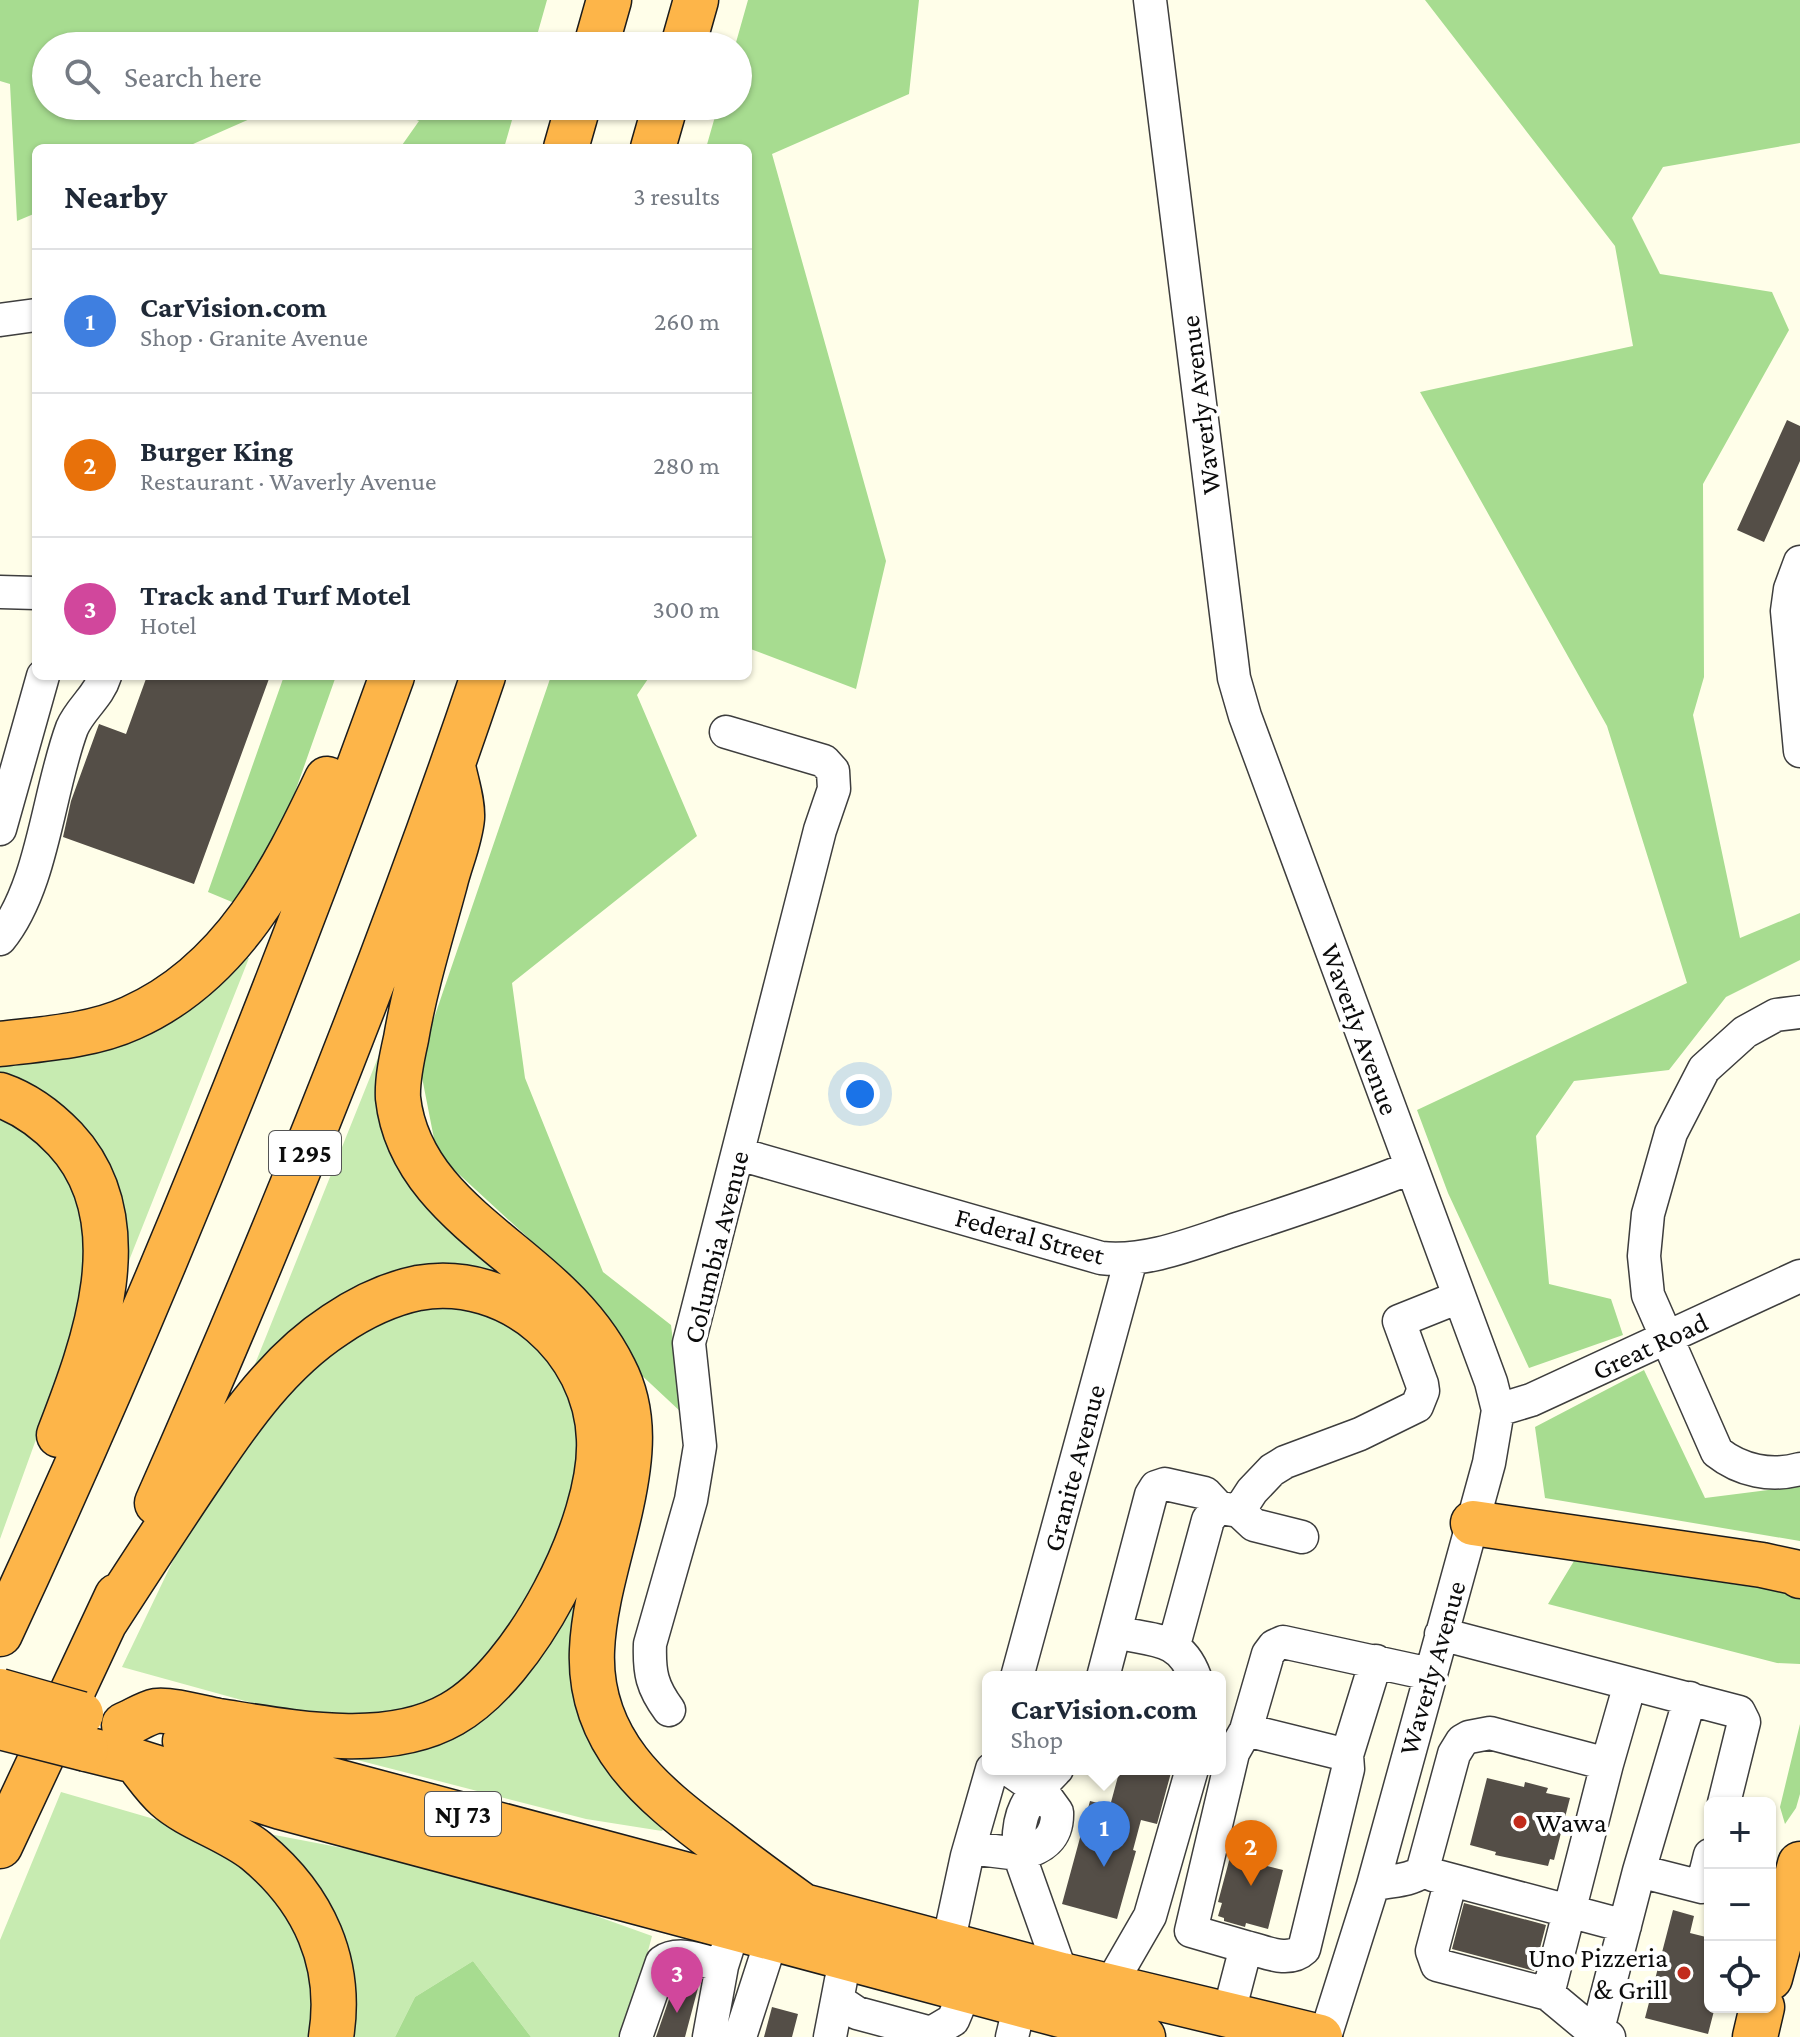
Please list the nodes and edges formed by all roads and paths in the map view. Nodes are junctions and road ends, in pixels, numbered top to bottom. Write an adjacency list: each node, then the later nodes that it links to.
1 (609, 0): 4 (highway)
2 (696, 0): 5 (highway)
3 (1150, 0): 29 (street, Waverly Avenue)
4 (600, 32)
5 (687, 32)
6 (574, 120): 8 (highway)
7 (661, 120): 9 (highway)
8 (567, 144)
9 (654, 144)
10 (32, 316): 11 (street)
11 (0, 320)
12 (1800, 562): 21 (street)
13 (0, 592): 14 (street)
14 (32, 593)
15 (42, 680): 23 (street)
16 (104, 680): 24 (street)
17 (374, 680): 26 (highway)
18 (391, 680): 39 (highway)
19 (482, 680): 22 (highway, I 295)
20 (726, 732): 28 (street, Columbia Avenue)
21 (1800, 751)
22 (453, 766): 41 (highway, I 295); 75 (highway)
23 (0, 829)
24 (0, 939)
25 (1799, 1011): 33 (street)
26 (0, 1044)
27 (0, 1095): 39 (highway)
28 (739, 1154): 30 (street, Federal Street); 54 (street, Columbia Avenue)
29 (1410, 1168): 30 (street, Federal Street); 32 (street, Waverly Avenue)
30 (1131, 1259): 47 (street, Granite Avenue)
31 (1800, 1276): 33 (street, Great Road)
32 (1459, 1297): 34 (street, Waverly Avenue); 36 (street)
33 (1667, 1339): 34 (street, Great Road); 35 (street)
34 (1498, 1410): 37 (street, Waverly Avenue)
35 (1800, 1469)
36 (1228, 1509): 38 (street); 42 (street); 45 (street)
37 (1473, 1523): 40 (highway); 44 (street, Waverly Avenue)
38 (1302, 1537)
39 (30, 1568): 43 (highway)
40 (1800, 1576)
41 (105, 1622): 58 (highway); 67 (highway, I 295)
42 (1115, 1632): 45 (street); 48 (street)
43 (0, 1634)
44 (1441, 1634): 50 (street, Waverly Avenue); 51 (street)
45 (1174, 1645): 49 (street)
46 (1376, 1661): 50 (street); 56 (street); 59 (street)
47 (1019, 1671)
48 (1105, 1671)
49 (1192, 1671)
50 (1430, 1674): 66 (street, Waverly Avenue)
51 (1630, 1684): 53 (street); 60 (street)
52 (0, 1691): 57 (highway, NJ 73, bridge)
53 (1690, 1698): 64 (street); 71 (street)
54 (669, 1710)
55 (0, 1727): 57 (highway, NJ 73, bridge)
56 (1246, 1730): 59 (street); 80 (street)
57 (84, 1732): 58 (highway, NJ 73)
58 (129, 1743): 75 (highway, NJ 73); 78 (highway, NJ 73); 92 (highway)
59 (1347, 1755): 65 (street)
60 (1607, 1764): 72 (street); 76 (street)
61 (990, 1775): 68 (street)
62 (1190, 1775): 90 (street)
63 (1047, 1779): 69 (street)
64 (1725, 1797)
65 (1331, 1837): 66 (street); 80 (street)
66 (1383, 1843): 72 (street); 73 (street, Waverly Avenue)
67 (1, 1846)
68 (970, 1848): 69 (street); 79 (street)
69 (1019, 1854): 83 (street)
70 (1800, 1864): 81 (highway)
71 (1639, 1871): 74 (street); 77 (street)
72 (1436, 1876): 73 (street); 76 (street); 85 (street)
73 (1373, 1885): 97 (street, Waverly Avenue)
74 (1704, 1885)
75 (803, 1906): 79 (highway, NJ 73)
76 (1569, 1912): 77 (street); 85 (street)
77 (1625, 1926): 91 (street)
78 (743, 1944): 82 (highway, NJ 73); 93 (street); 94 (street); 95 (street)
79 (948, 1944): 83 (highway, NJ 73)
80 (1246, 1947): 88 (street)
81 (1776, 1955)
82 (844, 1957): 84 (highway, NJ 73); 86 (street)
83 (1062, 1975): 90 (highway, NJ 73)
84 (966, 1989): 86 (street); 89 (highway, NJ 73)
85 (1548, 1994): 91 (street)
86 (839, 2001): 96 (street)
87 (1761, 2013): 98 (highway)
88 (1228, 2016): 90 (highway, NJ 73); 97 (highway, NJ 73)
89 (1016, 2021): 90 (highway, NJ 73)
90 (1116, 2022)
91 (1598, 2036)
92 (331, 2037)
93 (636, 2037)
94 (709, 2037)
95 (740, 2037)
96 (830, 2037)
97 (1322, 2037)
98 (1755, 2037)

